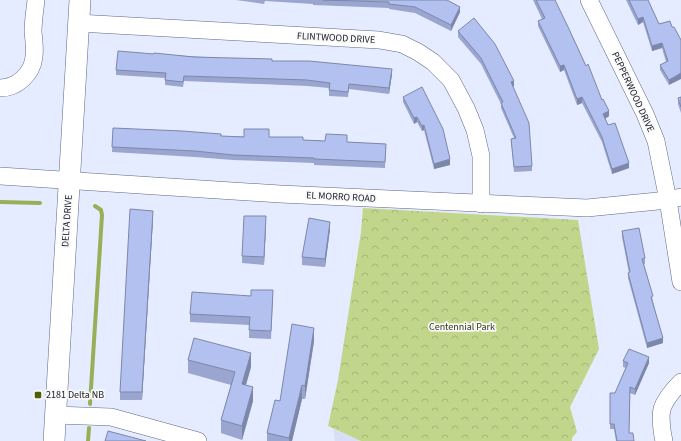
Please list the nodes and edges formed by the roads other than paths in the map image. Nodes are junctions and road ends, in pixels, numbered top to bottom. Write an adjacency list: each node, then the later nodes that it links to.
1 (36, 0): 5 (street)
2 (80, 0): 4 (main road, DELTA DRIVE)
3 (589, 0): 8 (street, PEPPERWOOD DRIVE)
4 (78, 23): 7 (main road, DELTA DRIVE); 9 (street, FLINTWOOD DRIVE)
5 (0, 88)
6 (0, 176): 7 (street, EL MORRO ROAD)
7 (70, 182): 9 (street, EL MORRO ROAD); 12 (main road, DELTA DRIVE)
8 (674, 198): 9 (street, EL MORRO ROAD); 10 (street, PEPPERWOOD DRIVE)
9 (481, 204)
10 (681, 282)
11 (681, 382): 15 (street)
12 (55, 416): 13 (main road, DELTA DRIVE); 14 (street)
13 (54, 441)
14 (198, 441)
15 (664, 441)

